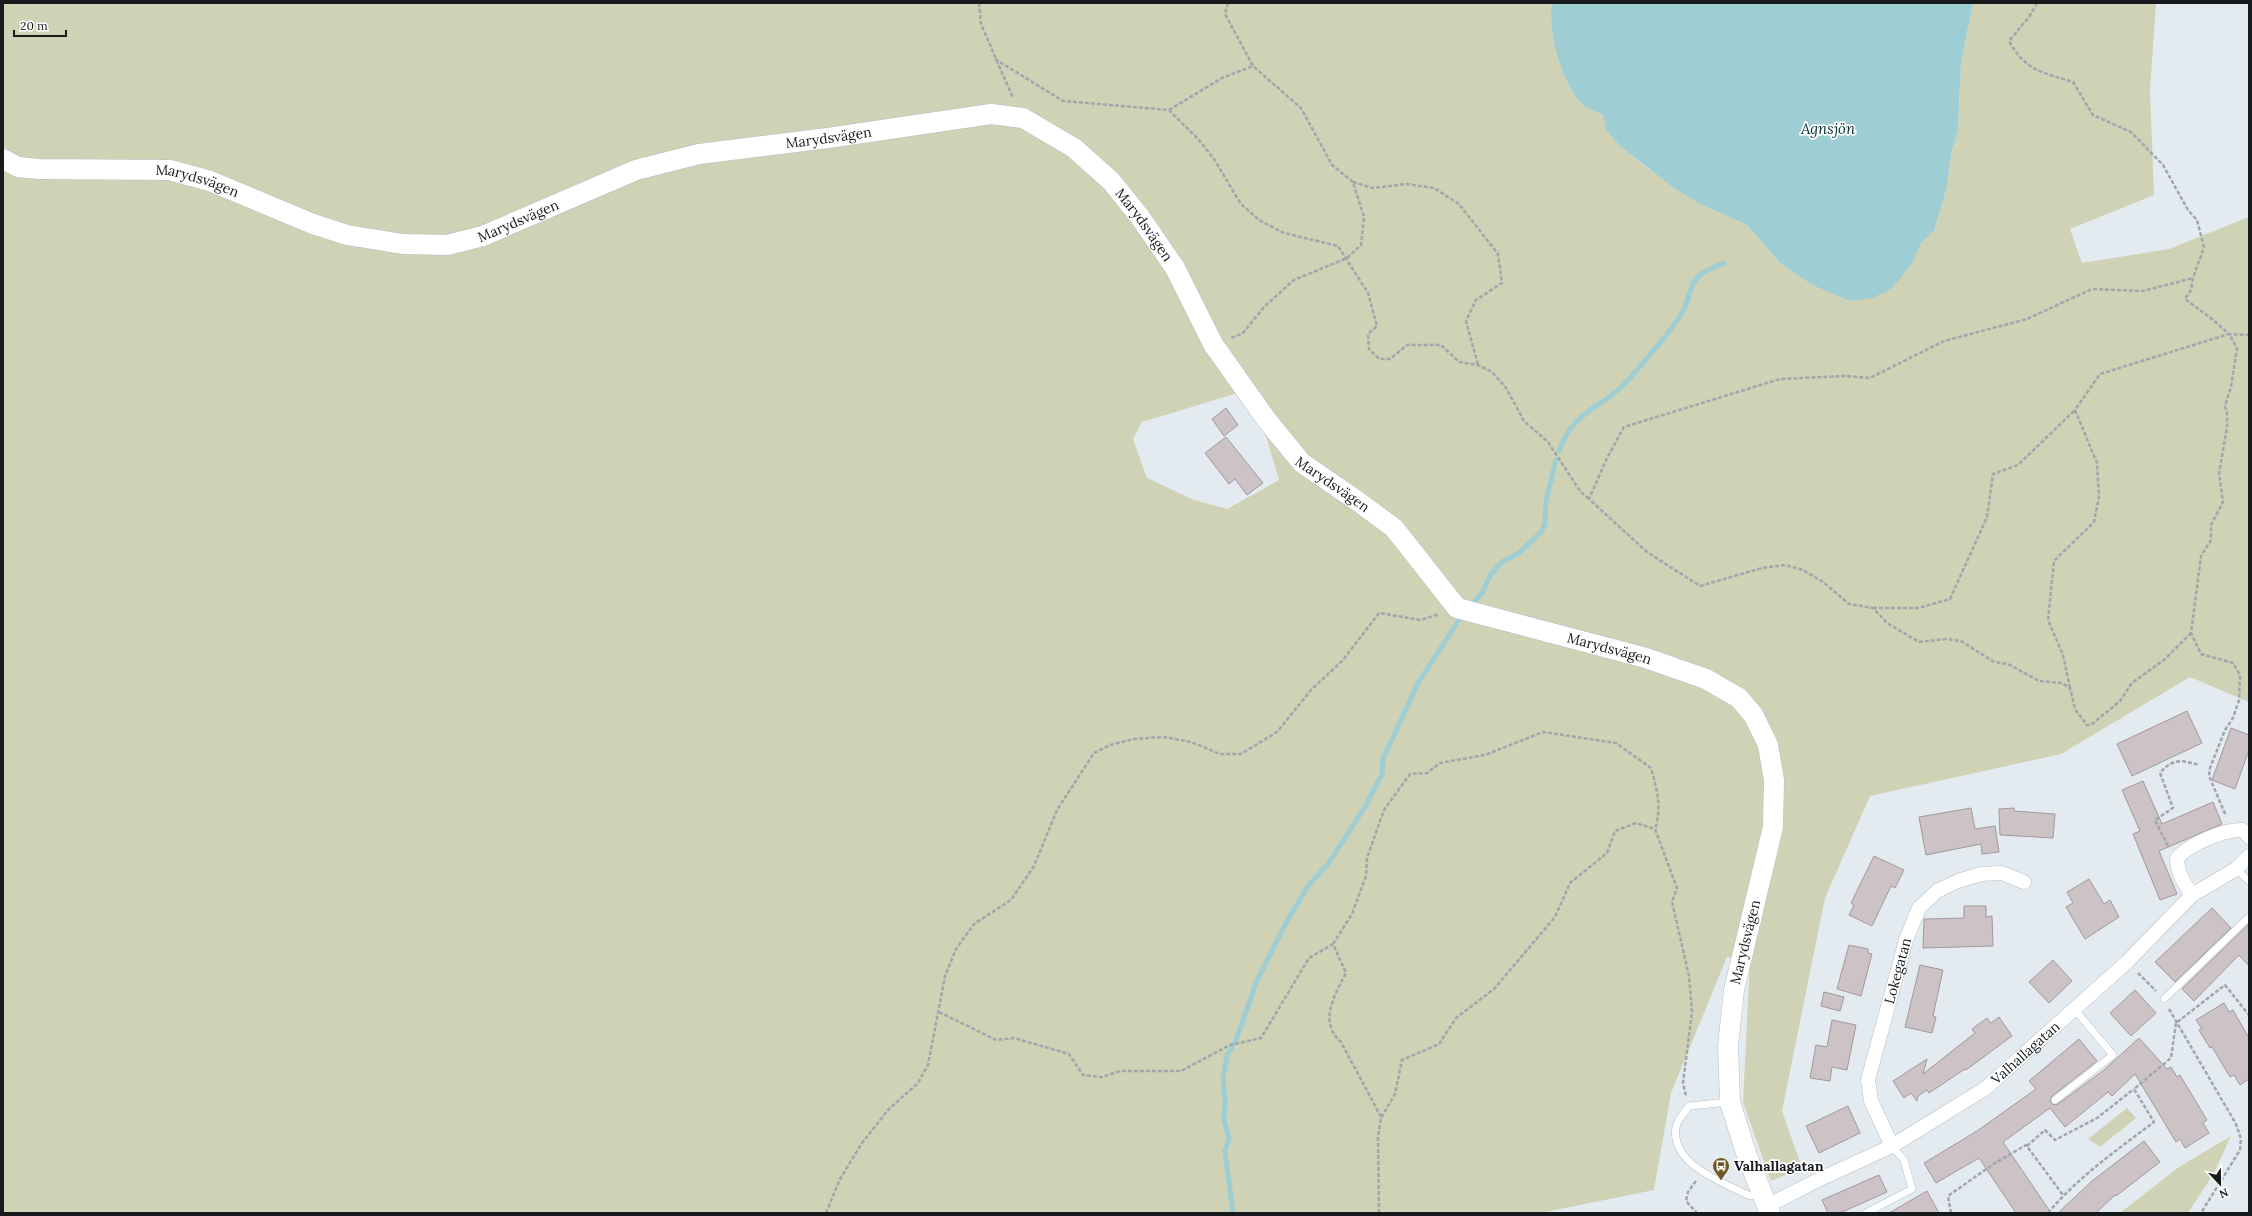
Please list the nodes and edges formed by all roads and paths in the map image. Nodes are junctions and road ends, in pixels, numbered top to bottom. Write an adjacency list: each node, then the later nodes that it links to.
1 (979, 3): 4 (path)
2 (1228, 3): 5 (path)
3 (2037, 3): 11 (path)
4 (995, 59): 6 (path); 7 (path)
5 (1253, 66): 6 (path); 9 (path)
6 (1169, 110): 10 (path)
7 (1022, 118): 8 (street, Marydsvägen); 14 (street, Marydsvägen)
8 (3, 159)
9 (1353, 182): 10 (path); 15 (path)
10 (1347, 258): 14 (path); 15 (path)
11 (2193, 278): 12 (path); 17 (path)
12 (2229, 334): 13 (path); 16 (path); 20 (path)
13 (2249, 335)
14 (1213, 344): 18 (street, Marydsvägen)
15 (1478, 365): 17 (path)
16 (2075, 410): 19 (path); 21 (path)
17 (1589, 499): 19 (path)
18 (1457, 608): 36 (path); 41 (street, Marydsvägen)
19 (1873, 608): 21 (path)
20 (2191, 633): 21 (path); 24 (path)
21 (2070, 688)
22 (2199, 765): 27 (path)
23 (1655, 829): 33 (path); 42 (path); 43 (path)
24 (2232, 830): 25 (street); 27 (street)
25 (2249, 837)
26 (2249, 856): 28 (street, Valhallagatan)
27 (2176, 858): 31 (street)
28 (2236, 869): 29 (lane); 31 (street, Valhallagatan)
29 (2249, 881)
30 (2024, 882): 44 (street, Lokegatan)
31 (2192, 895): 35 (street, Valhallagatan)
32 (2249, 917): 34 (lane)
33 (1333, 944): 36 (path); 43 (path)
34 (2164, 1000)
35 (2075, 1010): 40 (lane); 44 (street, Valhallagatan)
36 (939, 1012): 49 (path)
37 (2249, 1015): 38 (path)
38 (2176, 1023): 39 (path); 55 (path)
39 (2134, 1088): 45 (path); 47 (path)
40 (2055, 1100)
41 (1730, 1102): 42 (lane); 48 (street, Marydsvägen)
42 (1689, 1106): 48 (lane)
43 (1381, 1118): 50 (path)
44 (1892, 1146): 48 (street, Valhallagatan); 52 (lane)
45 (2027, 1146): 47 (path); 53 (path)
46 (1701, 1180): 51 (path)
47 (2063, 1195): 54 (path)
48 (1766, 1204)
49 (826, 1213)
50 (1379, 1213)
51 (1697, 1213)
52 (1866, 1213)
53 (1951, 1213)
54 (2048, 1213)
55 (2201, 1213)

